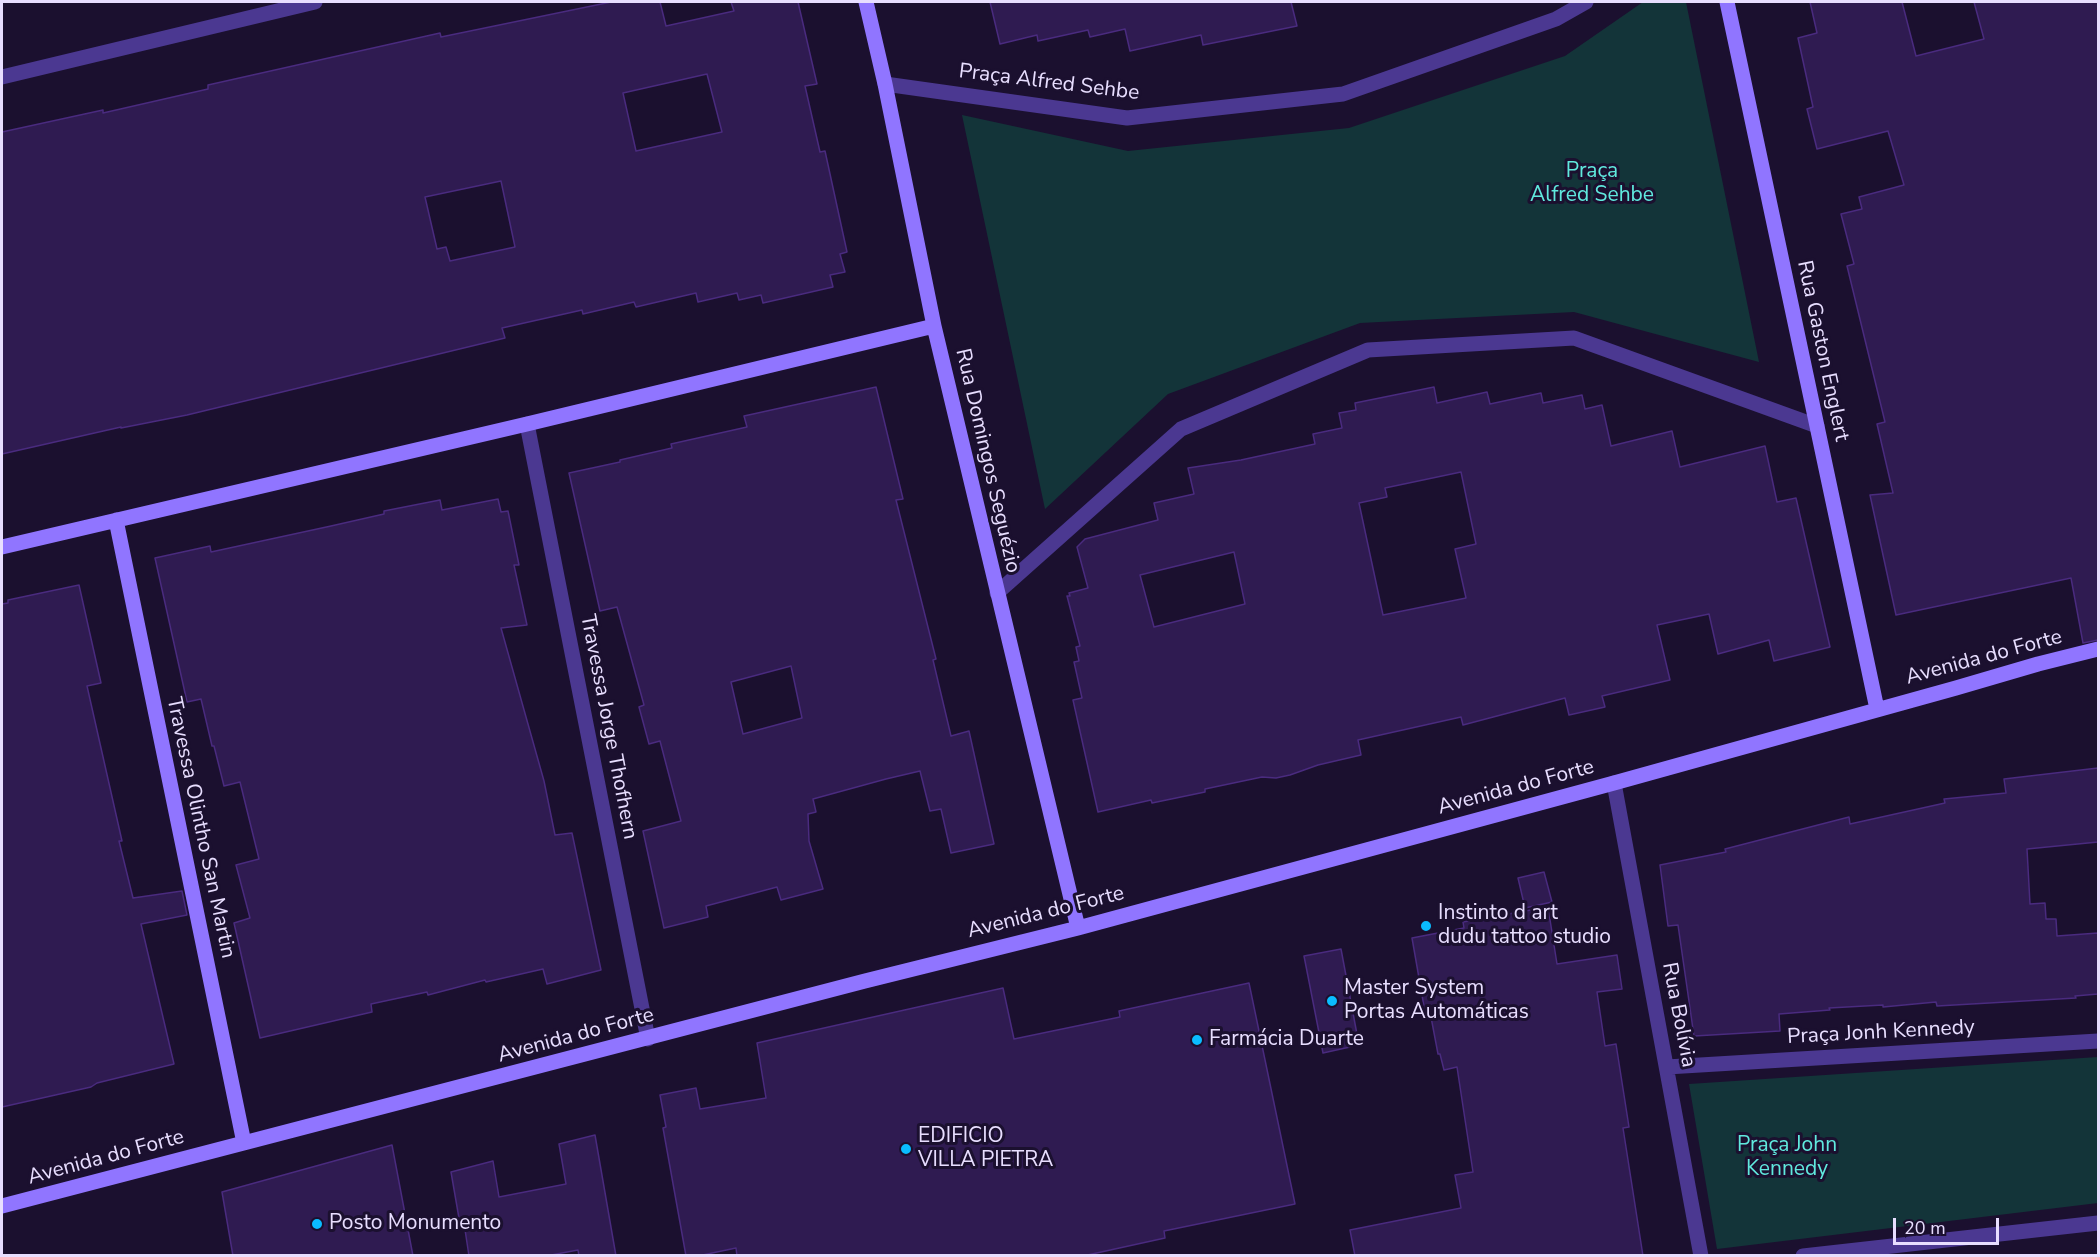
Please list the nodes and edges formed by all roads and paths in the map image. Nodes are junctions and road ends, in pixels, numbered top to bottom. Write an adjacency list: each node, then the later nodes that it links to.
1 (315, 2): 5 (street)
2 (866, 2): 6 (street, Rua Domingos Seguézio)
3 (1586, 2): 6 (street, Praça Alfred Sehbe)
4 (1727, 2): 9 (street, Rua Gaston Englert)
5 (2, 77)
6 (885, 84): 7 (street, Rua Domingos Seguézio)
7 (934, 326): 8 (street); 12 (street, Rua Domingos Seguézio)
8 (527, 424): 10 (street); 17 (street, Travessa Jorge Thofhern)
9 (1816, 426): 12 (street); 14 (street, Rua Gaston Englert)
10 (116, 520): 11 (street); 20 (street, Travessa Olintho San Martin)
11 (2, 547)
12 (997, 593): 16 (street, Rua Domingos Seguézio)
13 (2098, 649): 14 (street, Avenida do Forte)
14 (1877, 709): 15 (street, Avenida do Forte)
15 (1614, 783): 16 (street, Avenida do Forte); 19 (street, Rua Bolívia)
16 (1078, 928): 17 (street, Avenida do Forte)
17 (648, 1039): 20 (street, Avenida do Forte)
18 (2098, 1041): 19 (street, Praça Jonh Kennedy)
19 (1667, 1067): 23 (street, Rua Bolívia)
20 (244, 1143): 21 (street, Avenida do Forte)
21 (2, 1206)
22 (2098, 1222): 24 (street)
23 (1701, 1256)
24 (1803, 1256)

